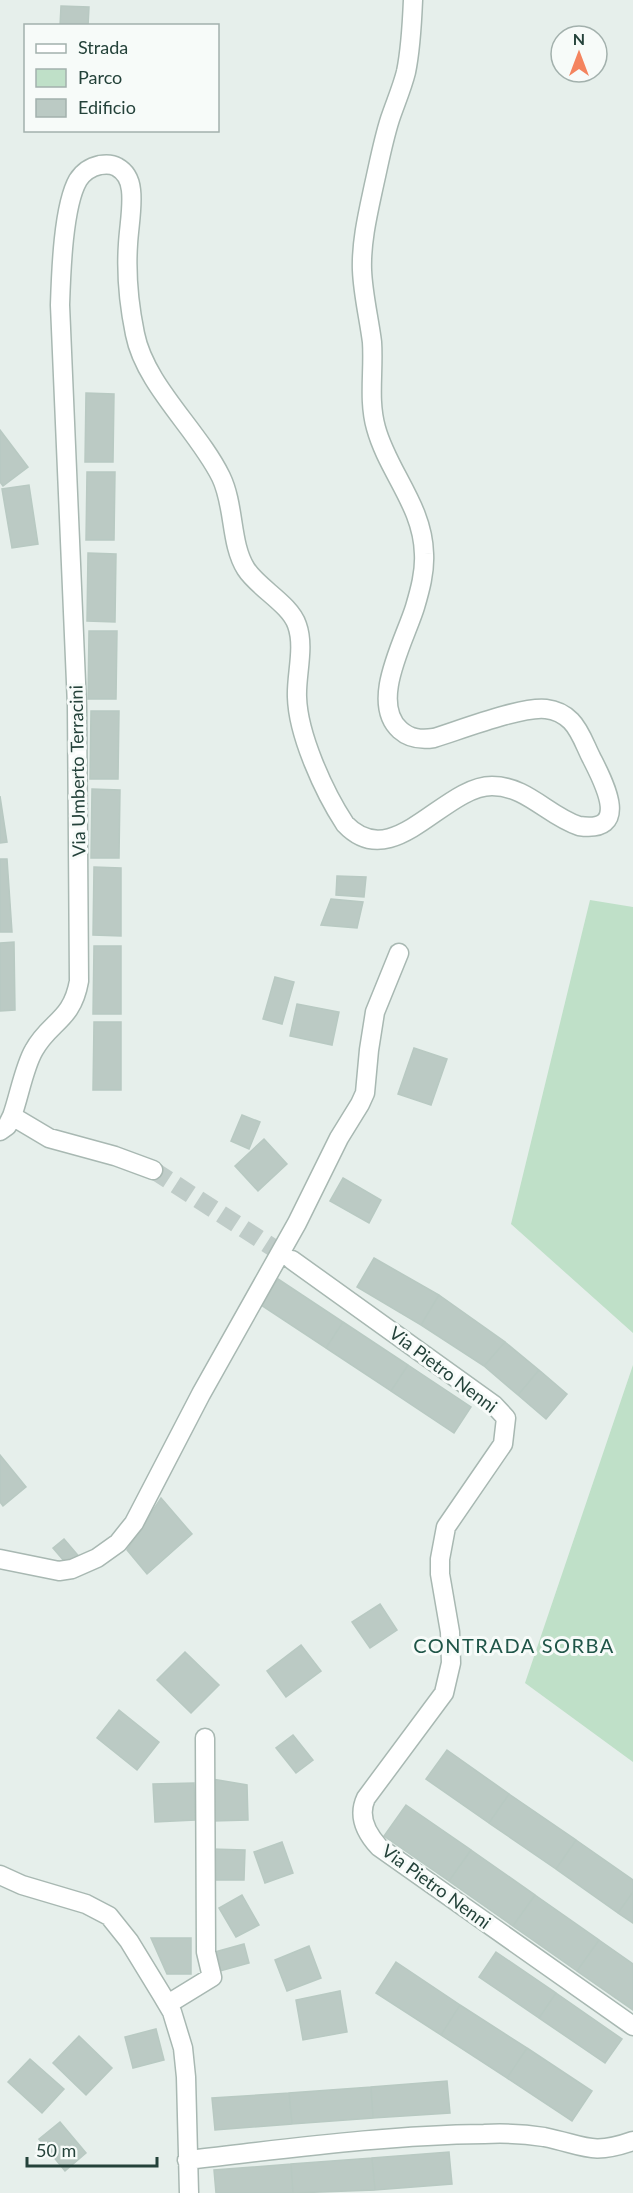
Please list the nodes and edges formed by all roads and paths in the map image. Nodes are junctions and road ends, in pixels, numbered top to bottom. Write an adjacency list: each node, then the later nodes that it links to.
1 (413, 0): 3 (street, Via Umberto Terracini)
2 (399, 953): 7 (street)
3 (12, 1116): 4 (street, Via Umberto Terracini); 5 (street)
4 (0, 1131)
5 (153, 1170)
6 (292, 1260): 11 (street, Via Pietro Nenni)
7 (0, 1559)
8 (205, 1738): 10 (street)
9 (0, 1875): 10 (street)
10 (168, 2004): 13 (street)
11 (633, 2026)
12 (633, 2141): 13 (street)
13 (187, 2160): 14 (street)
14 (189, 2193)

